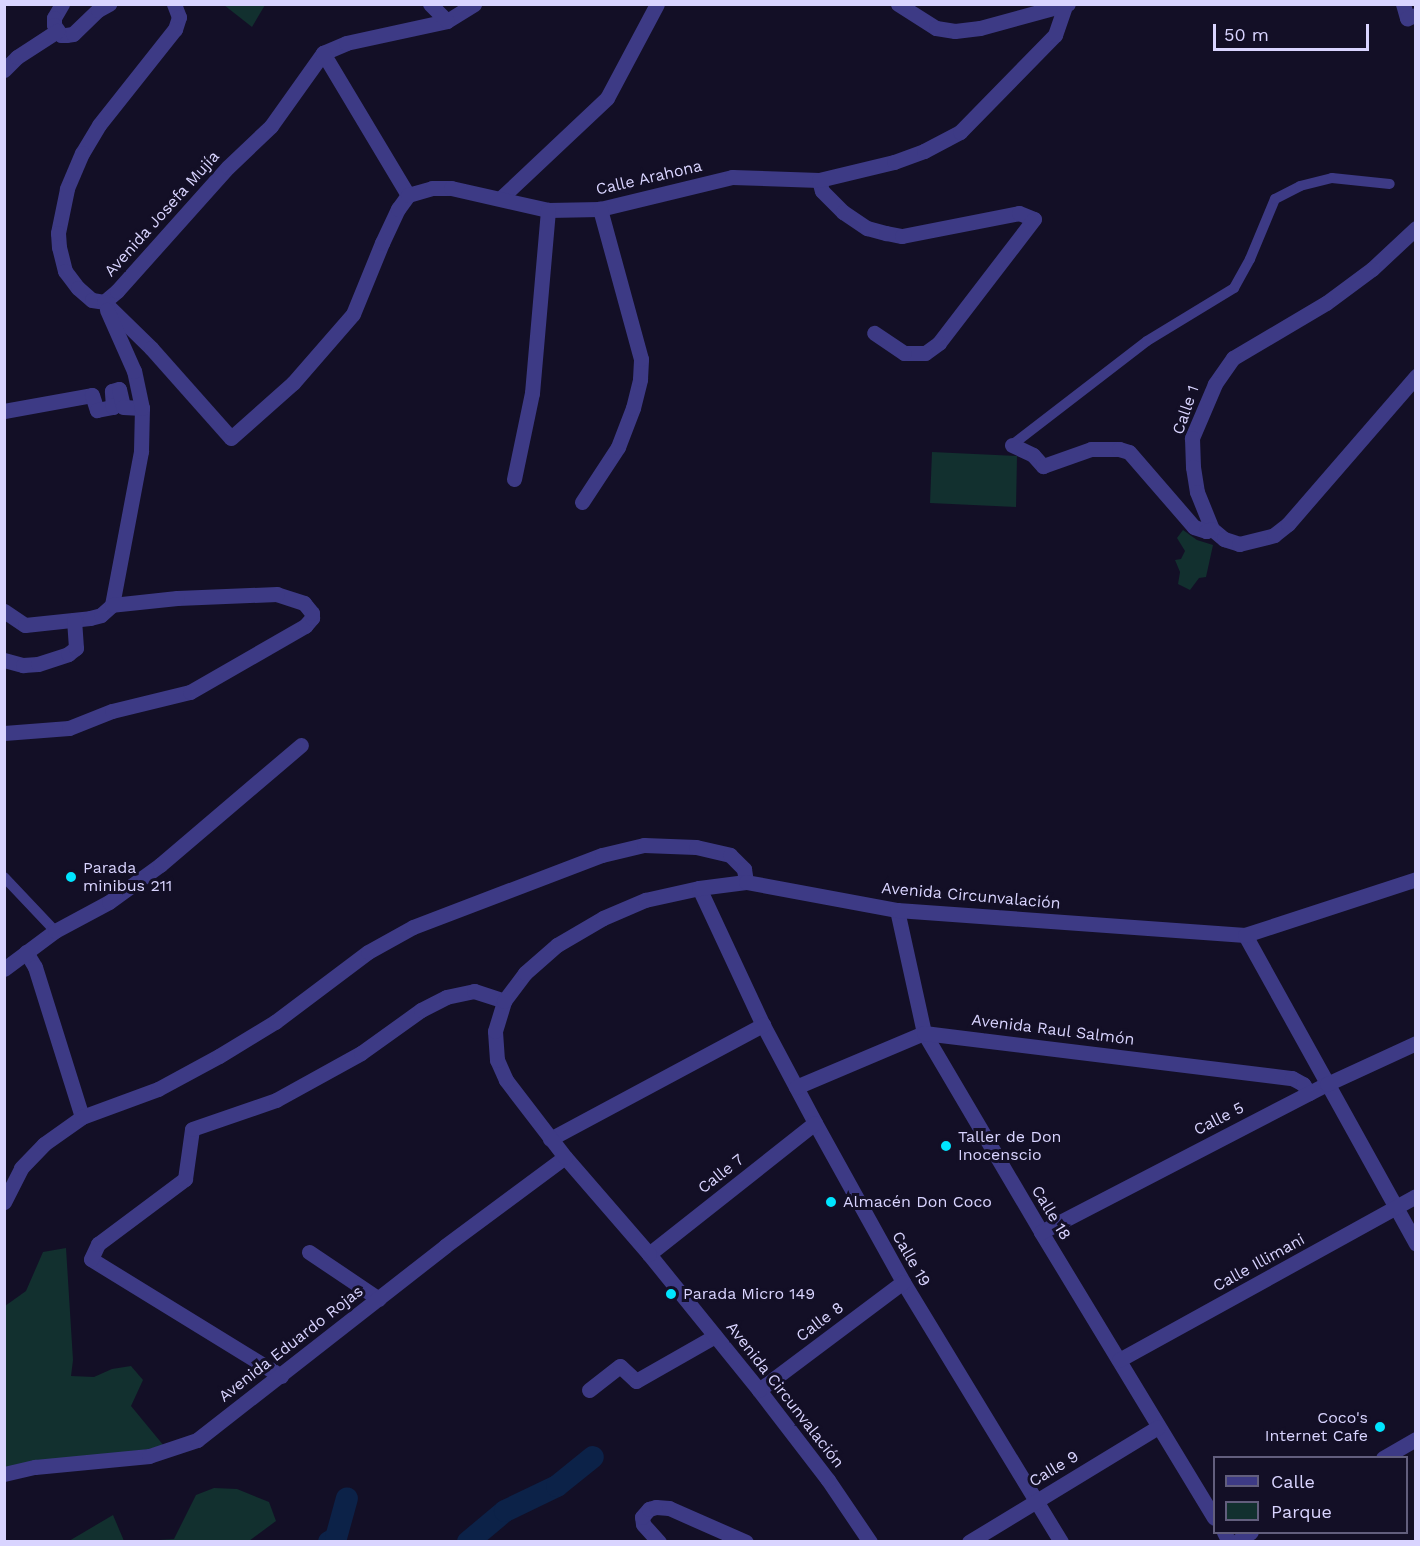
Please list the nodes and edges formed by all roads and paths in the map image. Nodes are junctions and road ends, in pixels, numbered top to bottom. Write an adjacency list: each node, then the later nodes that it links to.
1 (62, 4): 12 (street)
2 (109, 4): 12 (street)
3 (174, 4): 22 (street, Avenida Josefa Mujía)
4 (430, 4): 11 (street)
5 (474, 4): 11 (street)
6 (657, 4): 18 (street)
7 (898, 4): 9 (street)
8 (1403, 4): 10 (street)
9 (1067, 5): 15 (street, Calle Arahona)
10 (1416, 15)
11 (447, 21): 13 (street)
12 (57, 31): 14 (street)
13 (323, 53): 17 (street); 22 (street, Avenida Josefa Mujía)
14 (4, 70)
15 (819, 180): 19 (street, Calle Arahona); 23 (street)
16 (1390, 184): 27 (lane)
17 (408, 195): 18 (street, Calle Arahona); 22 (street)
18 (502, 197): 20 (street, Calle Arahona)
19 (600, 209): 20 (street, Calle Arahona); 29 (street)
20 (548, 210): 28 (street)
21 (1416, 228): 30 (street, Calle 1)
22 (104, 302): 25 (street)
23 (874, 333)
24 (1416, 376): 30 (street)
25 (142, 408): 26 (street); 31 (street)
26 (4, 411)
27 (1012, 445): 30 (street)
28 (514, 479)
29 (582, 502)
30 (1212, 529)
31 (112, 605): 33 (street); 35 (street)
32 (4, 611): 33 (street)
33 (74, 620): 34 (street)
34 (4, 660)
35 (4, 733)
36 (301, 744): 42 (street)
37 (4, 877): 42 (lane)
38 (1416, 879): 43 (street, Avenida Circunvalación)
39 (746, 882): 40 (street, Avenida Circunvalación); 41 (street, Avenida Circunvalación); 53 (street)
40 (699, 888): 46 (street, Avenida Circunvalación); 47 (street, Calle 19)
41 (897, 910): 43 (street, Avenida Circunvalación); 48 (street, Calle 18)
42 (55, 931): 44 (street)
43 (1245, 935): 50 (street)
44 (26, 952): 45 (street); 53 (street)
45 (4, 969)
46 (504, 1000): 55 (street, Avenida Circunvalación); 68 (street)
47 (763, 1025): 51 (street, Calle 19); 55 (street)
48 (924, 1033): 51 (street, Avenida Raul Salmón); 52 (street, Avenida Raul Salmón); 60 (street, Calle 18)
49 (1416, 1043): 50 (street, Calle 5)
50 (1327, 1084): 52 (street, Calle 5); 59 (street)
51 (796, 1087): 54 (street, Calle 19)
52 (1309, 1093): 60 (street, Calle 5)
53 (82, 1117): 58 (street)
54 (815, 1123): 63 (street, Calle 7); 64 (street, Calle 19)
55 (550, 1139): 56 (street, Avenida Circunvalación)
56 (565, 1157): 63 (street, Avenida Circunvalación); 65 (street, Avenida Eduardo Rojas)
57 (1416, 1196): 59 (street, Calle Illimani)
58 (4, 1202)
59 (1395, 1207): 61 (street); 67 (street, Calle Illimani)
60 (1041, 1232): 67 (street, Calle 18)
61 (1416, 1244)
62 (309, 1252): 65 (street)
63 (649, 1254): 66 (street, Avenida Circunvalación)
64 (903, 1282): 70 (street, Calle 8); 75 (street, Calle 19)
65 (378, 1299): 68 (street, Avenida Eduardo Rojas)
66 (715, 1336): 69 (street); 70 (street, Avenida Circunvalación)
67 (1119, 1360): 71 (street, Calle 18)
68 (281, 1376): 74 (street, Avenida Eduardo Rojas)
69 (590, 1390)
70 (759, 1390): 80 (street, Avenida Circunvalación)
71 (1158, 1427): 75 (street, Calle 9); 76 (street, Calle 18)
72 (1416, 1439): 73 (street)
73 (1386, 1456)
74 (4, 1474)
75 (1037, 1501): 81 (street, Calle 9); 82 (street, Calle 19)
76 (1213, 1515)
77 (1249, 1534): 83 (street)
78 (659, 1542): 79 (street)
79 (746, 1542)
80 (870, 1542)
81 (969, 1542)
82 (1061, 1542)
83 (1236, 1542)

